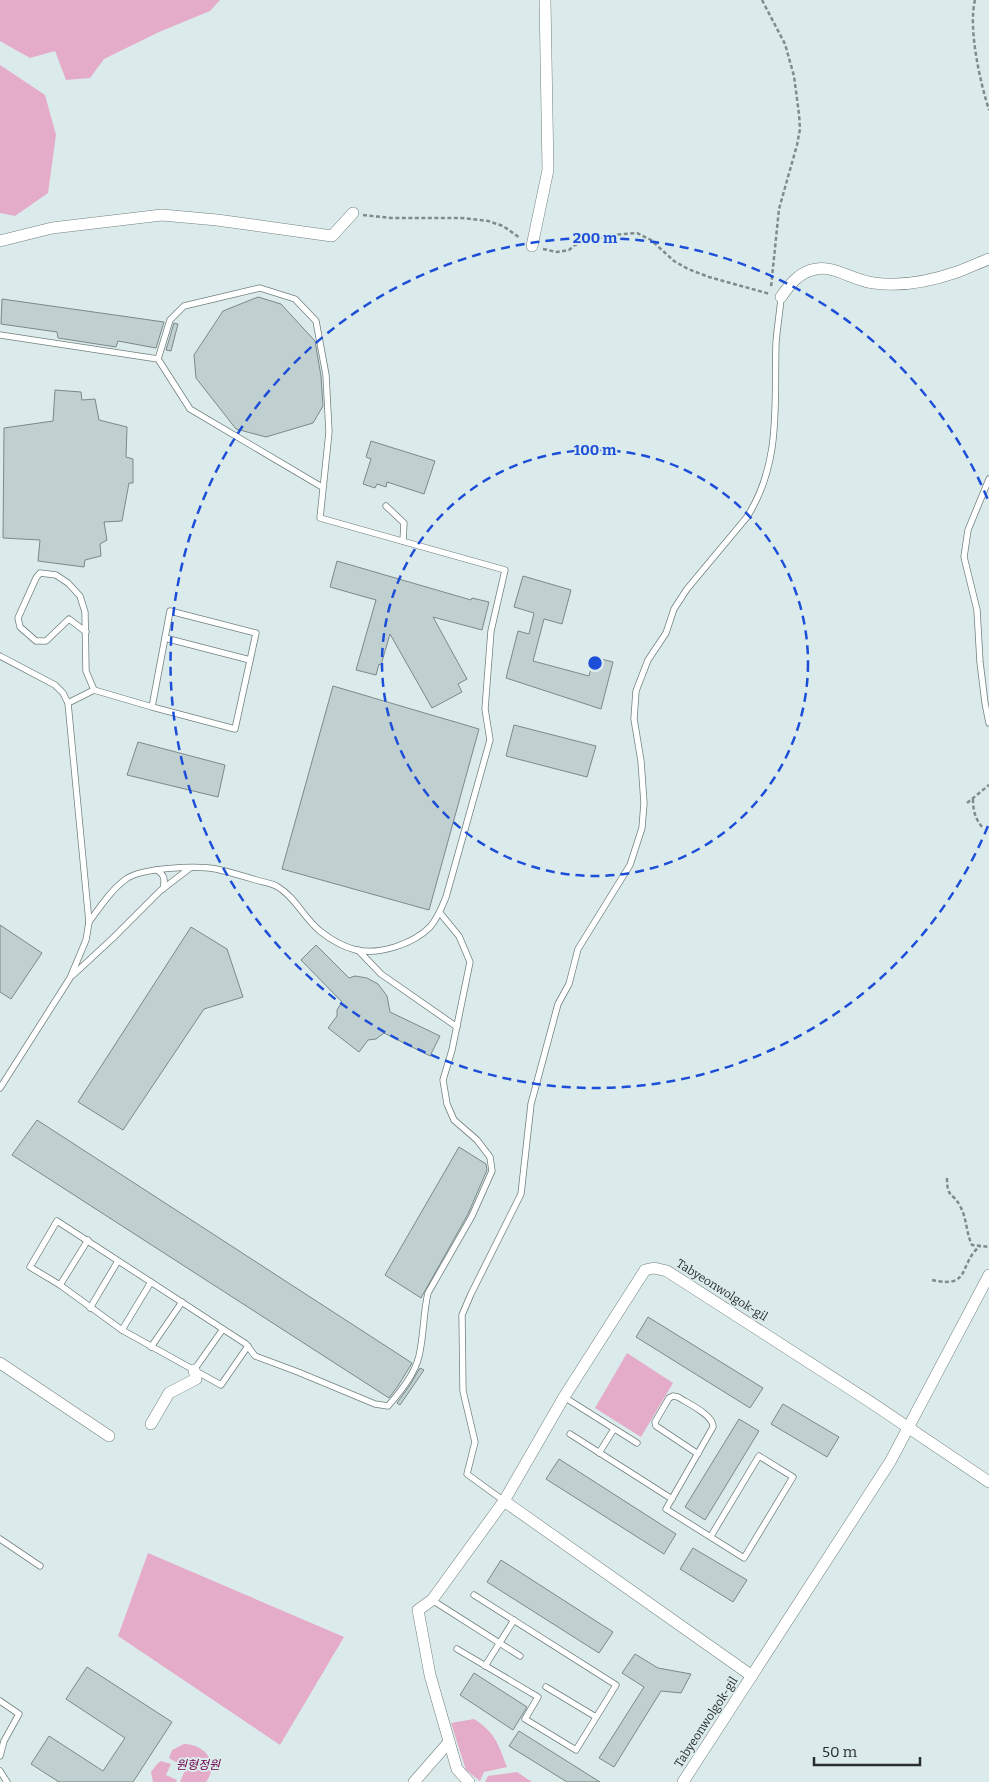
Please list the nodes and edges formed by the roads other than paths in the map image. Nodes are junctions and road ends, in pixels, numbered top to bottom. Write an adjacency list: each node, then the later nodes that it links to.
1 (545, 0): 4 (street)
2 (353, 213): 3 (street)
3 (0, 241)
4 (532, 246)
5 (989, 260): 6 (street)
6 (776, 295): 54 (lane)
7 (0, 335): 8 (lane)
8 (158, 359): 10 (lane); 10 (lane)
9 (989, 479): 20 (lane)
10 (322, 487): 12 (lane)
11 (386, 506): 12 (lane)
12 (403, 541): 24 (lane)
13 (86, 632): 13 (lane); 17 (lane)
14 (165, 638): 16 (lane); 16 (lane); 19 (lane)
15 (0, 656): 18 (lane)
16 (250, 660): 19 (lane)
17 (94, 690): 18 (lane); 19 (lane)
18 (68, 703): 25 (lane)
19 (152, 707)
20 (989, 723)
21 (191, 867): 22 (lane); 23 (lane); 26 (lane)
22 (157, 870): 23 (lane); 25 (lane)
23 (163, 889): 27 (lane)
24 (440, 913): 26 (lane); 28 (lane)
25 (89, 922): 27 (lane)
26 (358, 950): 28 (lane)
27 (70, 978): 29 (lane)
28 (458, 1027): 39 (lane)
29 (0, 1088)
30 (88, 1240): 31 (lane); 34 (lane); 34 (lane)
31 (118, 1261): 33 (lane); 36 (lane)
32 (989, 1275): 45 (street)
33 (151, 1282): 35 (lane); 38 (lane)
34 (60, 1285): 36 (lane)
35 (182, 1302): 37 (lane); 40 (lane)
36 (90, 1308): 38 (lane)
37 (223, 1329): 39 (lane); 42 (lane)
38 (122, 1330): 40 (lane)
39 (248, 1346): 42 (lane)
40 (151, 1348): 42 (lane)
41 (0, 1363): 48 (street)
42 (194, 1370): 44 (street)
43 (564, 1397): 45 (street, Tabyeonwolgok-gil); 46 (lane); 54 (street, Tabyeonwolgok-gil)
44 (151, 1424)
45 (908, 1427): 52 (street, Tabyeonwolgok-gil); 65 (street, Tabyeonwolgok-gil)
46 (614, 1429): 49 (lane); 50 (lane)
47 (570, 1434): 50 (lane)
48 (110, 1436)
49 (637, 1443)
50 (599, 1453): 53 (lane)
51 (698, 1454): 51 (lane); 53 (lane)
52 (989, 1482)
53 (672, 1499): 55 (lane)
54 (504, 1501): 59 (street, Tabyeonwolgok-gil); 65 (street, Tabyeonwolgok-gil)
55 (711, 1536): 55 (lane)
56 (0, 1539): 57 (lane)
57 (40, 1566)
58 (474, 1595): 60 (lane)
59 (432, 1600): 61 (lane); 69 (street, Tabyeonwolgok-gil)
60 (514, 1620): 61 (lane); 68 (lane)
61 (499, 1643): 63 (lane); 64 (lane)
62 (457, 1648): 64 (lane)
63 (520, 1656)
64 (485, 1666): 68 (lane)
65 (752, 1676): 75 (street, Tabyeonwolgok-gil)
66 (546, 1687): 68 (lane)
67 (0, 1702): 70 (lane)
68 (596, 1717)
69 (449, 1742): 72 (street); 74 (street)
70 (0, 1756)
71 (0, 1771): 73 (lane)
72 (467, 1781)
73 (7, 1782)
74 (414, 1782)
75 (684, 1782)

